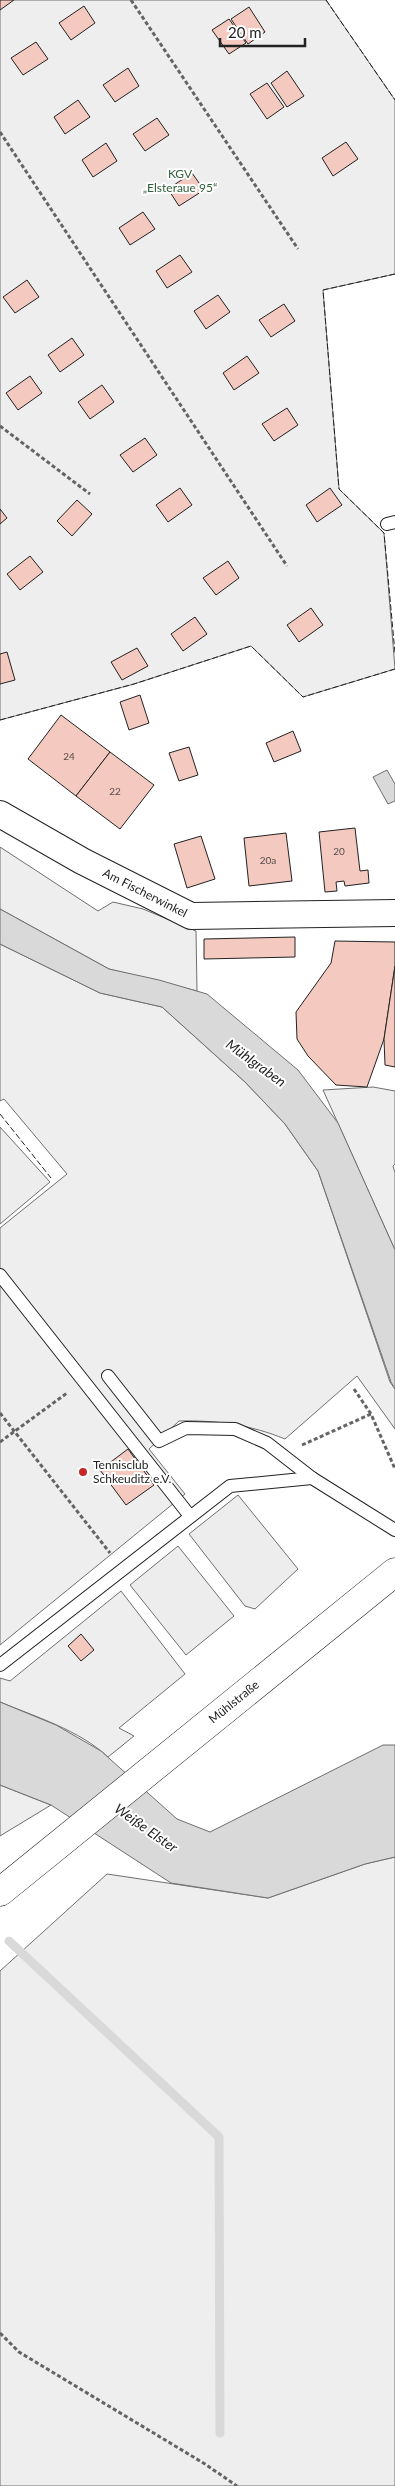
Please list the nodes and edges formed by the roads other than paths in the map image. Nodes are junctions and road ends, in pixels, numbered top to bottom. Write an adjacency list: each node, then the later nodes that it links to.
1 (0, 814): 2 (street, Am Fischerwinkel)
2 (395, 913)
3 (0, 1275): 6 (lane)
4 (108, 1376): 5 (lane)
5 (312, 1478): 6 (lane); 7 (lane)
6 (190, 1516): 9 (lane)
7 (395, 1530)
8 (395, 1572): 10 (street, Mühlstraße)
9 (0, 1665)
10 (0, 1892)

